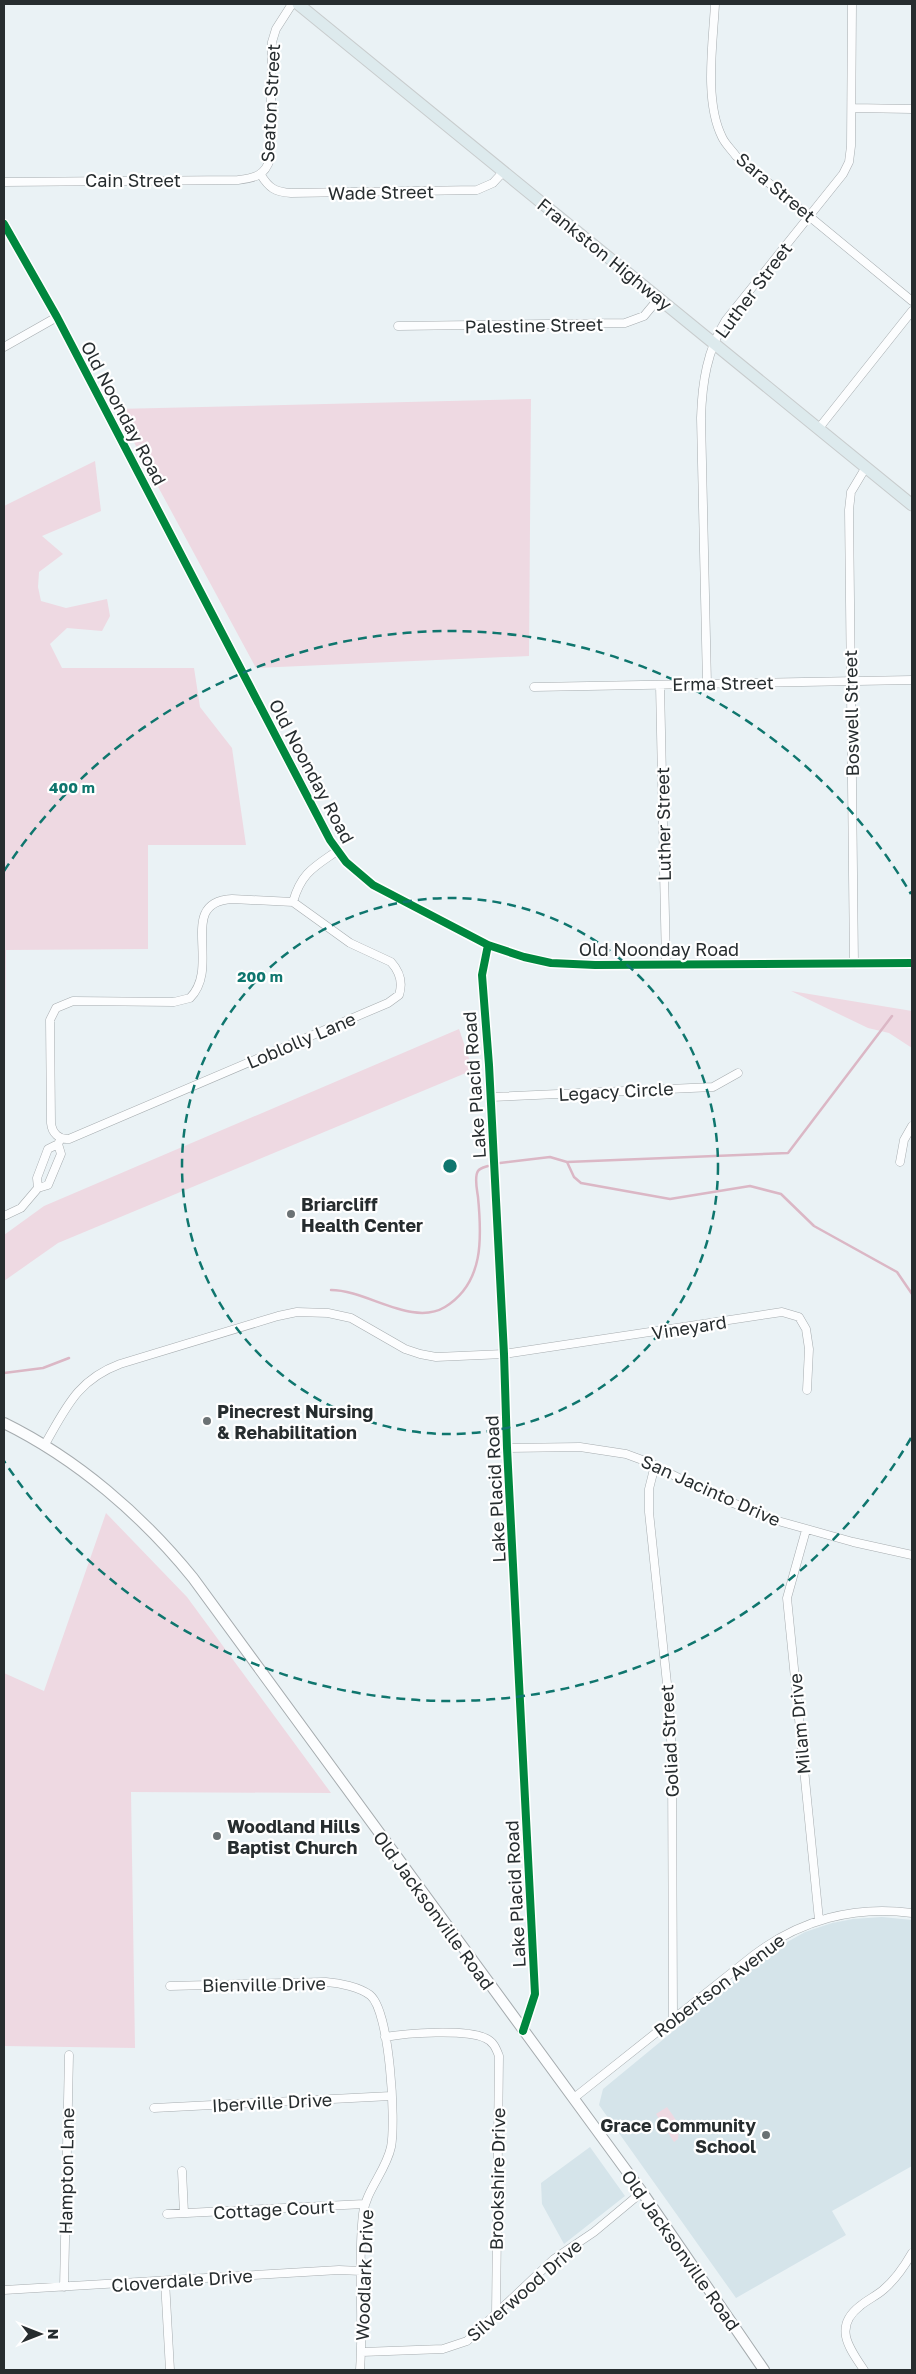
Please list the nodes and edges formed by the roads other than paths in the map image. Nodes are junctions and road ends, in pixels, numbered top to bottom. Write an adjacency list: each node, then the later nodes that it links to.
1 (292, 4): 8 (street, Seaton Street)
2 (298, 4): 7 (main road, Frankston Highway)
3 (715, 4): 10 (street, Sara Street)
4 (852, 4): 5 (street, Luther Street)
5 (852, 108): 6 (street); 10 (street, Luther Street)
6 (912, 109)
7 (503, 172): 8 (street, Wade Street); 12 (main road, Frankston Highway)
8 (261, 175): 9 (street, Cain Street)
9 (4, 182)
10 (810, 216): 13 (street, Sara Street); 17 (street, Luther Street)
11 (4, 224): 15 (street, Old Noonday Road)
12 (659, 298): 16 (street, Palestine Street); 17 (main road, Frankston Highway)
13 (912, 301)
14 (912, 311): 19 (street)
15 (58, 317): 18 (street); 27 (street, Old Noonday Road)
16 (398, 326)
17 (714, 343): 19 (main road, Frankston Highway); 24 (street, Luther Street)
18 (4, 347)
19 (819, 428): 20 (main road, Frankston Highway)
20 (866, 467): 21 (main road, Frankston Highway); 23 (street, Boswell Street)
21 (912, 505)
22 (912, 680): 23 (street, Erma Street)
23 (850, 681): 24 (street, Erma Street); 32 (street, Boswell Street)
24 (707, 684): 25 (street, Erma Street)
25 (660, 685): 26 (street, Erma Street); 31 (street, Luther Street)
26 (534, 687)
27 (337, 851): 28 (street); 29 (street, Old Noonday Road)
28 (293, 902): 36 (street); 36 (street, Loblolly Lane)
29 (488, 945): 31 (street, Old Noonday Road); 34 (street, Lake Placid Road)
30 (912, 963): 32 (street, Old Noonday Road)
31 (666, 964): 32 (street, Old Noonday Road)
32 (854, 964)
33 (738, 1073): 34 (street, Legacy Circle)
34 (491, 1097): 40 (street, Lake Placid Road)
35 (912, 1126): 37 (street)
36 (60, 1141): 38 (street); 38 (street)
37 (900, 1162)
38 (38, 1188): 39 (street)
39 (4, 1216)
40 (504, 1354): 41 (street, Vineyard); 43 (street); 44 (street, Lake Placid Road)
41 (807, 1390)
42 (4, 1423): 43 (main road, Old Jacksonville Road)
43 (44, 1446): 52 (main road, Old Jacksonville Road)
44 (507, 1448): 45 (street, San Jacinto Drive); 52 (street, Lake Placid Road)
45 (655, 1465): 46 (street, San Jacinto Drive); 51 (street, Goliad Street)
46 (806, 1530): 47 (street, San Jacinto Drive); 49 (street, Milam Drive)
47 (912, 1554)
48 (912, 1913): 49 (street, Robertson Avenue)
49 (819, 1920): 51 (street, Robertson Avenue)
50 (170, 1986): 53 (street, Bienville Drive)
51 (673, 2019): 56 (street, Robertson Avenue)
52 (523, 2031): 56 (main road, Old Jacksonville Road)
53 (385, 2037): 55 (street, Woodlark Drive); 68 (street, Brookshire Drive)
54 (69, 2055): 66 (street, Hampton Lane)
55 (391, 2096): 57 (street, Iberville Drive); 60 (street, Woodlark Drive)
56 (574, 2098): 59 (main road, Old Jacksonville Road)
57 (154, 2108)
58 (182, 2171): 61 (street)
59 (642, 2192): 68 (street, Silverwood Drive); 72 (main road, Old Jacksonville Road)
60 (364, 2204): 61 (street, Cottage Court); 64 (street, Woodlark Drive)
61 (184, 2213): 62 (street, Cottage Court)
62 (167, 2214)
63 (912, 2254): 73 (street)
64 (361, 2271): 65 (street, Cloverdale Drive); 69 (street, Woodlark Drive)
65 (165, 2280): 66 (street, Cloverdale Drive); 70 (street)
66 (64, 2287): 67 (street, Cloverdale Drive)
67 (4, 2290)
68 (496, 2314): 69 (street, Silverwood Drive)
69 (362, 2352): 71 (street, Woodlark Drive)
70 (170, 2370)
71 (360, 2370)
72 (764, 2370)
73 (864, 2370)

